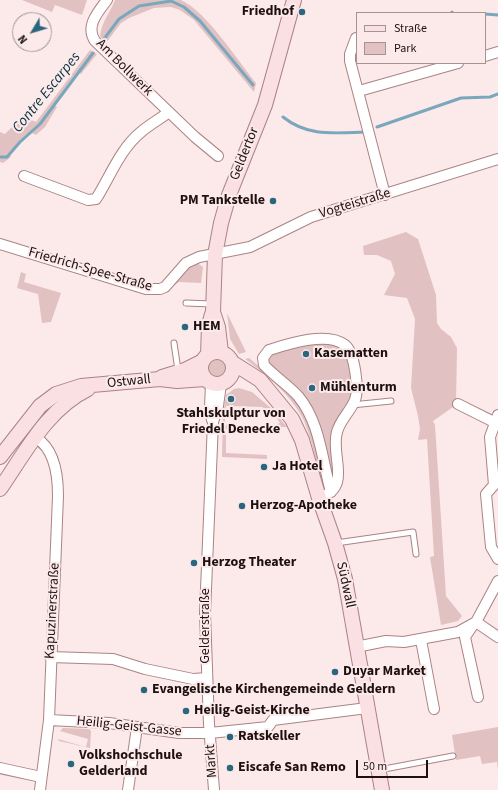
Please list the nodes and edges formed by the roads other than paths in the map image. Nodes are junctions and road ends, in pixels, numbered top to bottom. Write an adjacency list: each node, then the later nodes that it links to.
1 (107, 0): 8 (street, Am Bollwerk)
2 (294, 0): 14 (main road, Geldertor)
3 (356, 38): 7 (street)
4 (498, 52): 5 (street)
5 (486, 56)
6 (454, 64): 7 (street)
7 (359, 91): 12 (street)
8 (169, 112): 9 (street, Am Bollwerk); 11 (street)
9 (218, 156)
10 (498, 159): 12 (street, Vogteistraße)
11 (24, 176)
12 (385, 195): 14 (street, Vogteistraße)
13 (0, 244): 14 (street, Friedrich-Spee-Straße)
14 (215, 255): 16 (main road, Geldertor)
15 (186, 303): 16 (lane)
16 (213, 308): 18 (main road, Geldertor)
17 (174, 343): 20 (lane)
18 (210, 356): 19 (main road, Südwall); 20 (main road, Ostwall); 22 (main road, Geldertor)
19 (233, 363): 22 (main road); 24 (main road, Südwall)
20 (179, 371): 21 (main road, Ostwall)
21 (160, 379): 22 (main road, Ostwall); 23 (main road, Ostwall)
22 (217, 381): 24 (main road, Südwall); 43 (street, Gelderstraße)
23 (97, 385): 29 (main road, Ostwall); 30 (main road, Ostwall)
24 (270, 393): 33 (main road, Südwall)
25 (391, 400): 27 (lane)
26 (458, 404): 28 (street)
27 (352, 405): 33 (street); 33 (street)
28 (497, 420): 36 (street)
29 (17, 434): 30 (main road); 31 (main road, Ostwall)
30 (36, 438): 32 (main road, Ostwall); 42 (street, Kapuzinerstraße)
31 (0, 457)
32 (0, 489)
33 (325, 495): 34 (main road, Südwall)
34 (335, 543): 35 (lane); 41 (main road, Südwall)
35 (416, 554)
36 (498, 558)
37 (498, 581): 38 (street)
38 (474, 623): 39 (street); 40 (street); 44 (street)
39 (498, 637)
40 (421, 640): 41 (street); 46 (street)
41 (356, 647): 45 (main road, Südwall)
42 (50, 657): 43 (street); 47 (street, Kapuzinerstraße)
43 (207, 678): 49 (street, Gelderstraße)
44 (478, 697)
45 (367, 708): 49 (street, Heilig-Geist-Gasse); 52 (main road, Südwall)
46 (434, 709)
47 (49, 720): 48 (street, Heilig-Geist-Gasse); 53 (street, Kapuzinerstraße)
48 (137, 727): 49 (street, Heilig-Geist-Gasse); 55 (street)
49 (210, 733): 56 (street, Markt)
50 (453, 756): 52 (lane)
51 (0, 768): 53 (street)
52 (378, 770): 57 (main road, Südwall)
53 (41, 777): 54 (street, Kapuzinerstraße)
54 (40, 790)
55 (128, 790)
56 (214, 790)
57 (382, 790)

